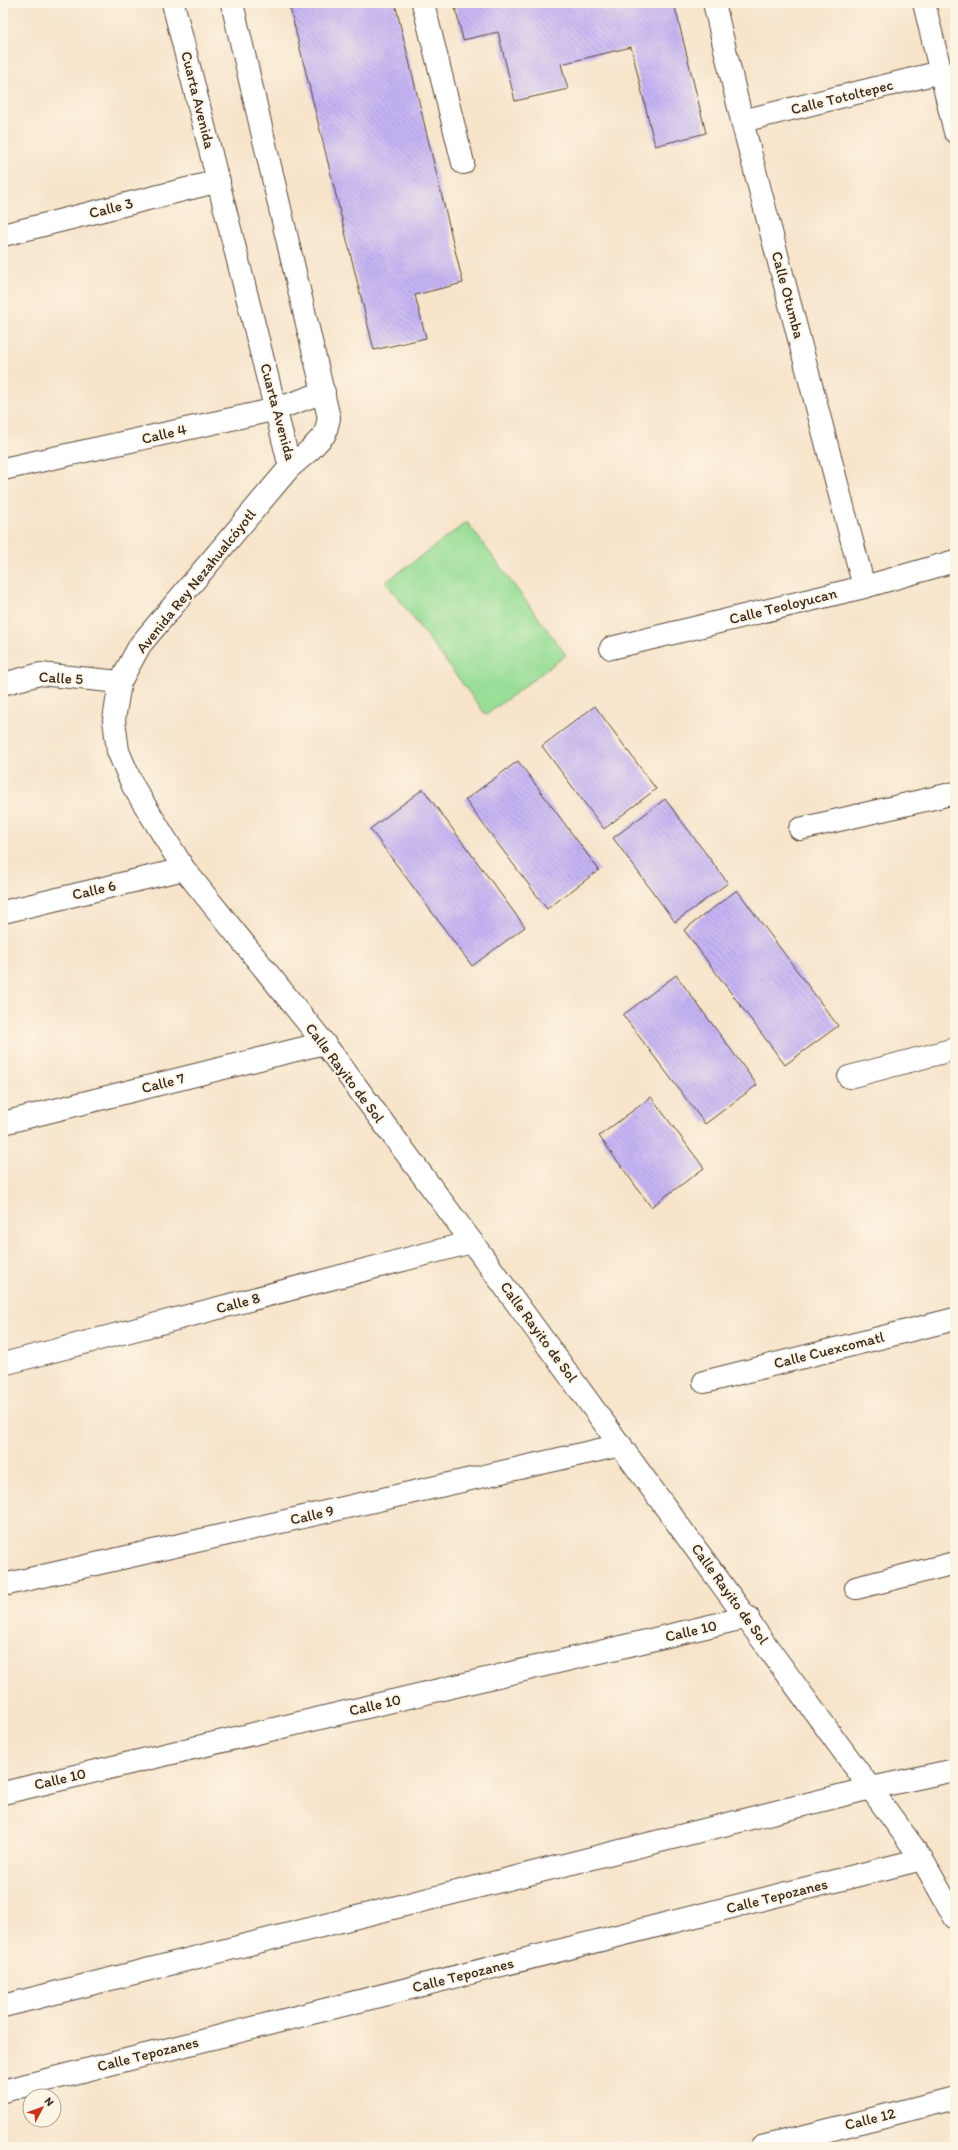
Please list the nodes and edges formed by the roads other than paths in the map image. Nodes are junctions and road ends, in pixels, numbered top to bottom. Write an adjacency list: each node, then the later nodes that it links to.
1 (173, 3): 10 (street, Cuarta Avenida)
2 (232, 3): 12 (street, Cuarta Avenida)
3 (423, 3): 9 (street)
4 (714, 3): 7 (street, Calle Otumba)
5 (924, 3): 6 (street)
6 (941, 72): 7 (street, Calle Totoltepec); 8 (street)
7 (742, 121): 17 (street, Calle Otumba)
8 (955, 132)
9 (463, 163)
10 (219, 181): 11 (street, Calle 3); 13 (street, Cuarta Avenida)
11 (3, 235)
12 (324, 392): 13 (street, Calle 4); 14 (street, Cuarta Avenida)
13 (277, 409): 14 (street, Cuarta Avenida); 15 (street, Calle 4)
14 (290, 467): 19 (street, Avenida Rey Nezahualcóyotl)
15 (3, 470)
16 (955, 561): 17 (street, Calle Teoloyucan)
17 (864, 587): 18 (street, Calle Teoloyucan)
18 (611, 648)
19 (120, 682): 20 (street, Calle 5); 21 (street, Avenida Rey Nezahualcóyotl)
20 (3, 684)
21 (118, 751): 24 (street, Calle Rayito de Sol)
22 (955, 793): 23 (street)
23 (800, 829)
24 (184, 869): 25 (street, Calle 6); 26 (street, Calle Rayito de Sol)
25 (3, 912)
26 (324, 1043): 29 (street, Calle 7); 30 (street, Calle Rayito de Sol)
27 (955, 1049): 28 (street)
28 (849, 1077)
29 (3, 1123)
30 (472, 1242): 32 (street, Calle 8); 34 (street, Calle Rayito de Sol)
31 (955, 1319): 33 (street, Calle Cuexcomatl)
32 (3, 1364)
33 (704, 1382)
34 (621, 1445): 36 (street, Calle 9); 38 (street, Calle Rayito de Sol)
35 (955, 1563): 37 (street)
36 (3, 1585)
37 (856, 1588)
38 (748, 1617): 40 (street, Calle Rayito de Sol); 41 (street, Calle 10)
39 (955, 1770): 40 (street)
40 (872, 1788): 42 (street, Calle Rayito de Sol); 44 (street)
41 (3, 1793)
42 (922, 1859): 43 (street, Calle Rayito de Sol); 45 (street, Calle Tepozanes)
43 (955, 1918)
44 (3, 2006)
45 (3, 2091)
46 (955, 2098): 47 (street, Calle 12)
47 (762, 2147)

